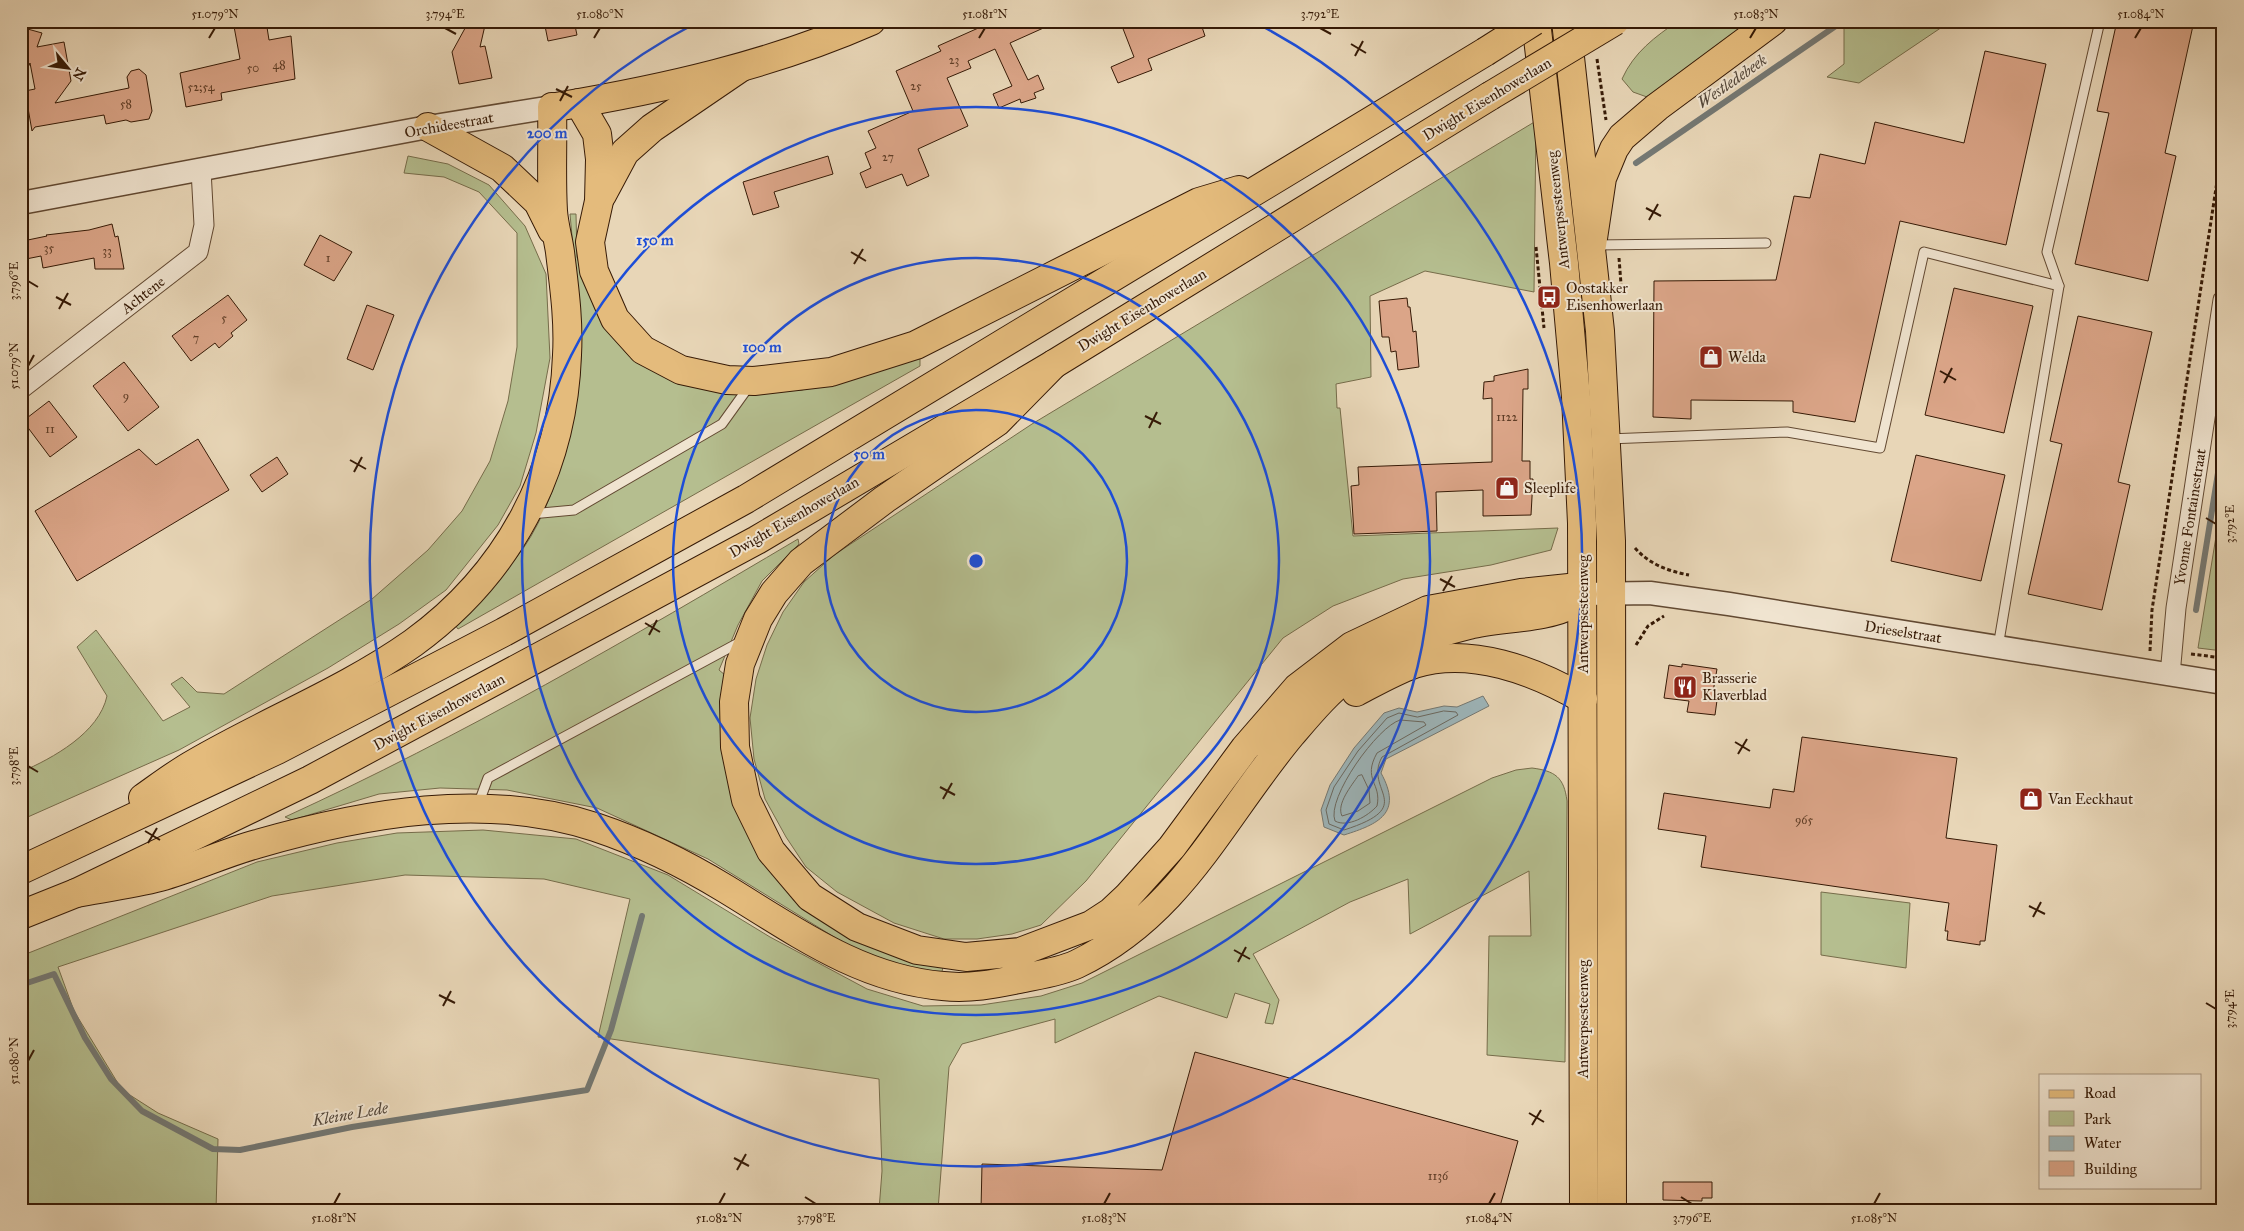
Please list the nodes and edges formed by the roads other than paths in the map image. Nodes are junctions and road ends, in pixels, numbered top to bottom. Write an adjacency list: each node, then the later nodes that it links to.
1 (870, 21): 7 (main road, Orchideestraat)
2 (1535, 21): 12 (main road, bridge); 25 (main road, Antwerpsesteenweg)
3 (1566, 21): 17 (main road, Antwerpsesteenweg)
4 (1616, 21): 20 (main road, Dwight Eisenhowerlaan, bridge)
5 (1773, 21): 17 (main road)
6 (2100, 21): 18 (lane)
7 (740, 68): 8 (main road, Orchideestraat); 13 (main road)
8 (579, 103): 9 (main road, Orchideestraat); 13 (main road)
9 (552, 107): 10 (street, Orchideestraat); 16 (main road)
10 (428, 127): 11 (street, Orchideestraat); 16 (main road)
11 (201, 170): 14 (street, Orchideestraat); 22 (street, Achtene)
12 (1283, 176): 21 (main road); 34 (main road)
13 (599, 201): 21 (main road)
14 (21, 203)
15 (1766, 243): 17 (lane)
16 (559, 244): 24 (main road)
17 (1592, 245): 23 (main road, Antwerpsesteenweg)
18 (2059, 286): 23 (lane); 28 (lane)
19 (2223, 300): 29 (street, Yvonne Fontainestraat)
20 (1054, 364): 27 (main road); 36 (main road, Dwight Eisenhowerlaan)
21 (754, 380): 24 (lane)
22 (21, 389)
23 (1607, 439): 26 (main road, Antwerpsesteenweg)
24 (527, 514): 34 (main road)
25 (1582, 594): 26 (street, Drieselstraat); 27 (main road); 31 (main road, Antwerpsesteenweg); 32 (main road)
26 (1611, 594): 28 (street, Drieselstraat); 39 (main road, Antwerpsesteenweg)
27 (750, 636): 33 (lane)
28 (1998, 648): 29 (street, Drieselstraat)
29 (2170, 675): 30 (street, Drieselstraat)
30 (2223, 683)
31 (1583, 699): 32 (main road); 38 (main road, Antwerpsesteenweg)
32 (1314, 708): 33 (main road)
33 (477, 810): 36 (main road)
34 (67, 849): 35 (main road)
35 (21, 870)
36 (76, 893): 37 (main road, Dwight Eisenhowerlaan)
37 (21, 915)
38 (1583, 1072): 39 (main road); 40 (main road, Antwerpsesteenweg)
39 (1612, 1073): 41 (main road, Antwerpsesteenweg)
40 (1584, 1210)
41 (1612, 1210)

